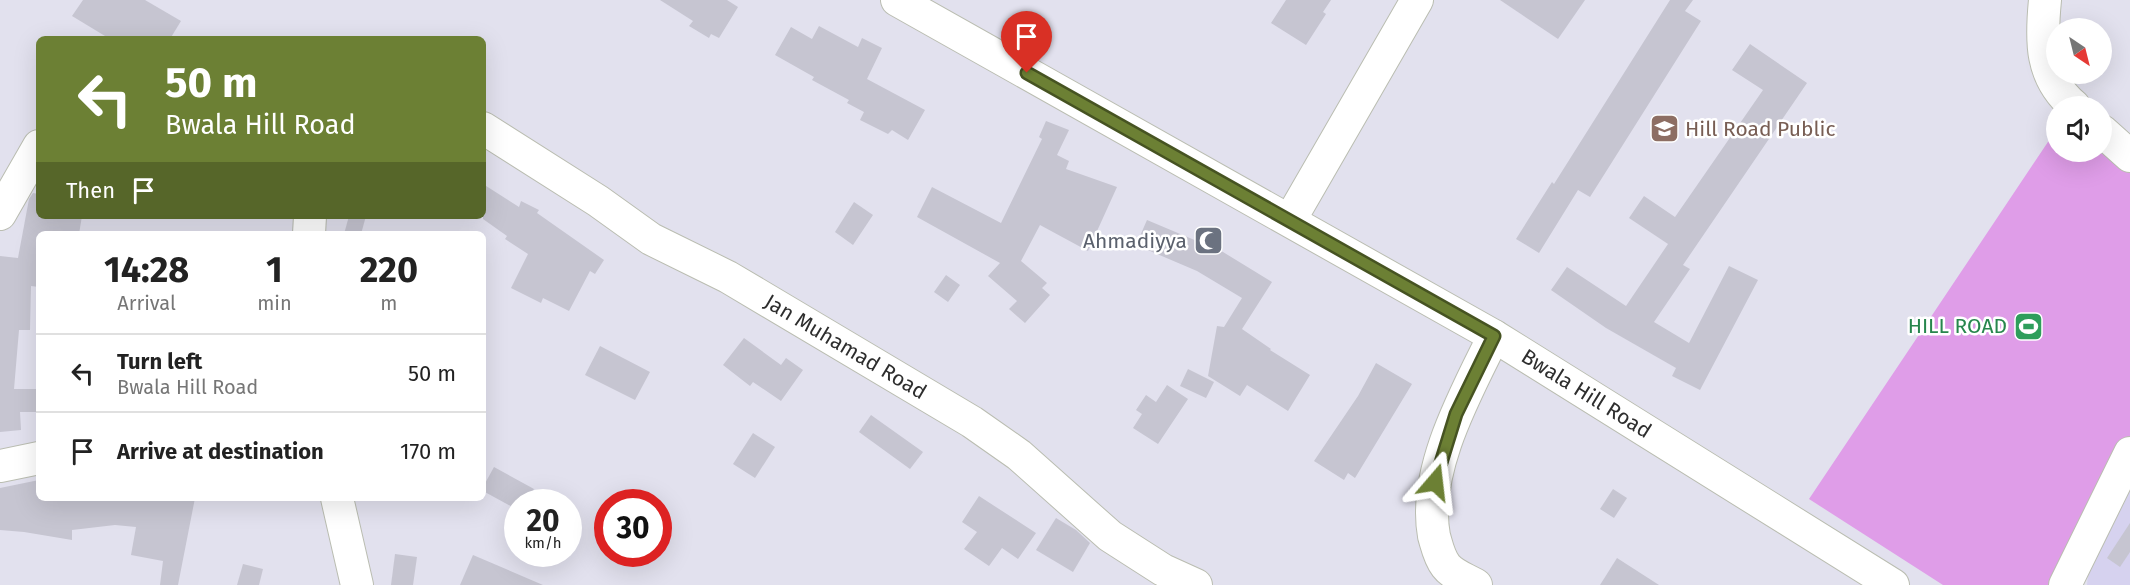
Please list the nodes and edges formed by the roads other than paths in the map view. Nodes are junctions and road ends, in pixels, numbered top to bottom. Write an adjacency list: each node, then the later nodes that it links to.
1 (897, 0): 10 (street, Bwala Hill Road)
2 (1417, 0): 10 (street)
3 (2045, 0): 4 (street)
4 (2062, 96)
5 (486, 130): 17 (street, Jan Muhamad Road)
6 (2112, 140): 8 (street)
7 (36, 152): 9 (street)
8 (2130, 156)
9 (0, 214)
10 (1290, 220): 11 (street, Bwala Hill Road)
11 (1494, 336): 18 (street); 19 (street, Bwala Hill Road)
12 (2130, 453): 20 (street)
13 (36, 459): 14 (street)
14 (0, 466)
15 (338, 501): 16 (street)
16 (357, 585)
17 (1196, 585)
18 (1476, 585)
19 (1893, 585)
20 (2065, 585)

